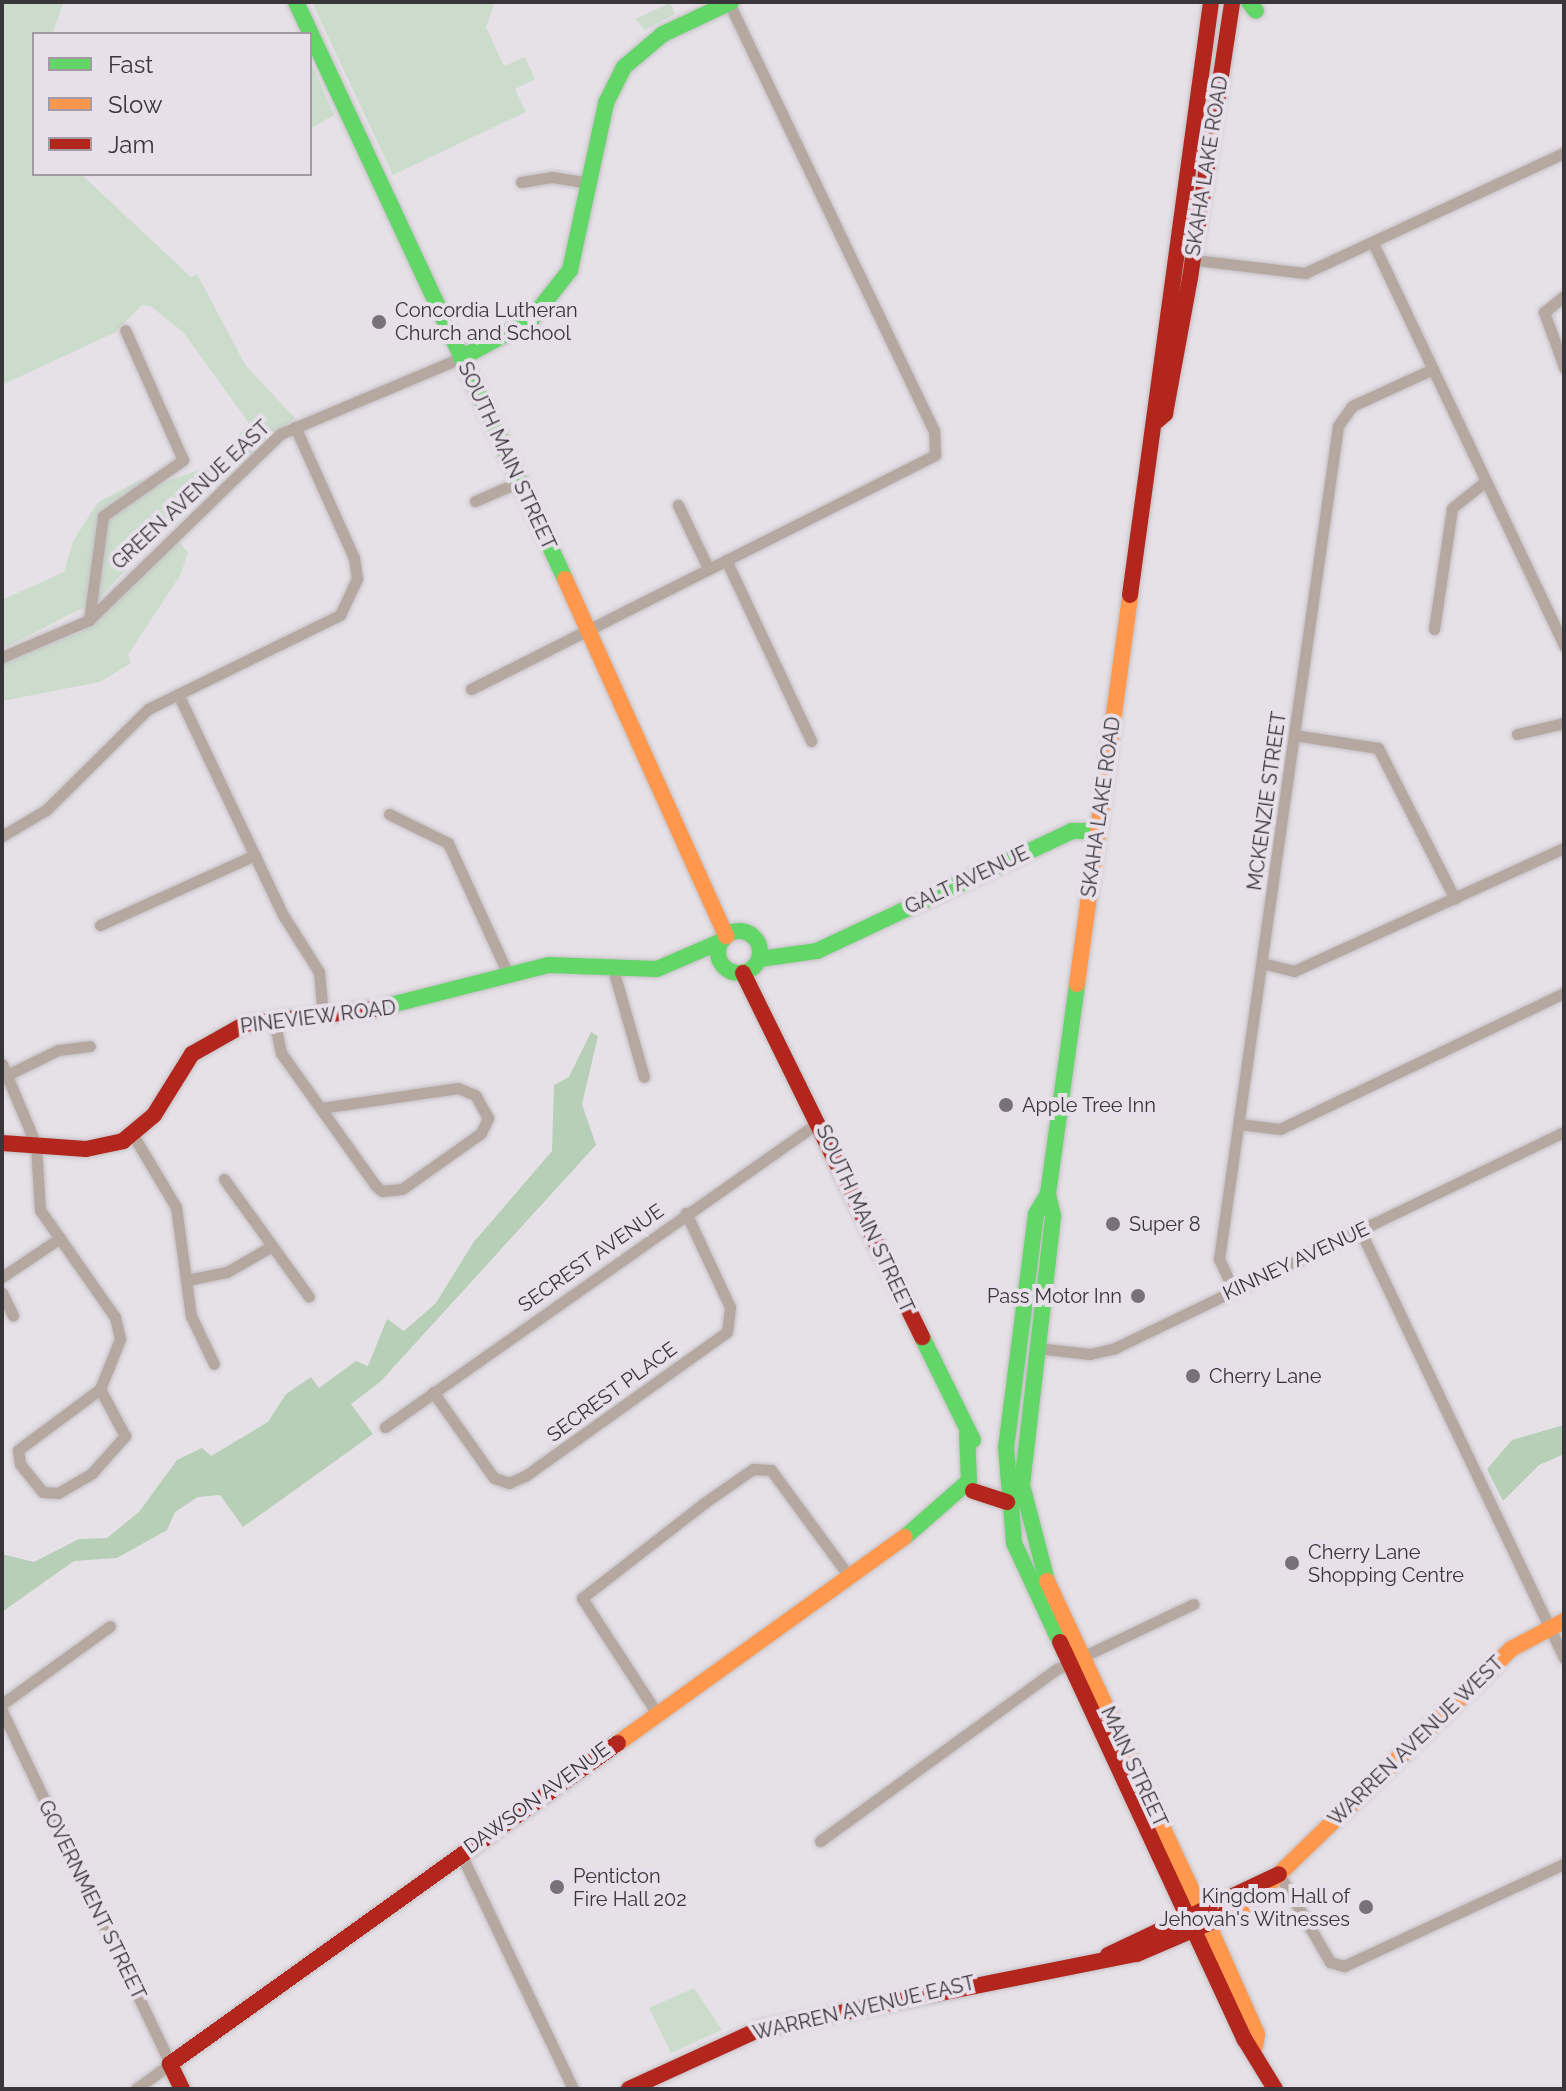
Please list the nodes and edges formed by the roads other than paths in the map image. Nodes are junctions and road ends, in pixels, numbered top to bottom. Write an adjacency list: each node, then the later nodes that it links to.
1 (296, 2): 5 (street, SOUTH MAIN STREET)
2 (730, 2): 10 (street); 25 (street)
3 (1211, 2): 7 (street, SKAHA LAKE ROAD)
4 (1229, 4): 7 (street); 13 (street, SKAHA LAKE ROAD)
5 (310, 32)
6 (312, 37): 16 (street, SOUTH MAIN STREET)
7 (1194, 120): 12 (street, SKAHA LAKE ROAD)
8 (1564, 153): 11 (street)
9 (521, 182): 10 (street)
10 (591, 183): 16 (street)
11 (1373, 243): 13 (street); 18 (street)
12 (1175, 257): 13 (street); 19 (street, SKAHA LAKE ROAD)
13 (1193, 260): 19 (street, SKAHA LAKE ROAD)
14 (1564, 296): 17 (street)
15 (125, 330): 27 (street)
16 (461, 358): 20 (street, GREEN AVENUE EAST); 22 (street, SOUTH MAIN STREET)
17 (1564, 367)
18 (1433, 369): 21 (street); 36 (street, MCKENZIE STREET)
19 (1157, 421): 39 (street, SKAHA LAKE ROAD)
20 (295, 427): 27 (street, GREEN AVENUE EAST); 33 (street)
21 (1486, 481): 29 (street); 30 (street)
22 (519, 482): 23 (street); 28 (street, SOUTH MAIN STREET)
23 (475, 501)
24 (678, 505): 26 (street)
25 (726, 560): 26 (street); 37 (street)
26 (708, 568): 28 (street)
27 (89, 620): 31 (street, GREEN AVENUE EAST)
28 (587, 627): 32 (street); 47 (street, SOUTH MAIN STREET)
29 (1434, 629)
30 (1564, 646)
31 (2, 657)
32 (471, 689)
33 (178, 694): 41 (street); 44 (street)
34 (1564, 723): 35 (street)
35 (1517, 734)
36 (1294, 735): 45 (street); 50 (street, MCKENZIE STREET)
37 (811, 741)
38 (389, 814): 53 (street)
39 (1098, 831): 40 (street, GALT AVENUE); 43 (street, SKAHA LAKE ROAD)
40 (1067, 833): 43 (street); 48 (street, GALT AVENUE)
41 (2, 836)
42 (1564, 848): 45 (street)
43 (1095, 849): 78 (street, SKAHA LAKE ROAD)
44 (255, 855): 46 (street); 55 (street)
45 (1455, 899): 50 (street)
46 (100, 925)
47 (730, 936): 48 (street); 49 (street, PINEVIEW ROAD); 51 (street, SOUTH MAIN STREET)
48 (755, 960): 51 (street, PINEVIEW ROAD); 61 (street, SOUTH MAIN STREET)
49 (680, 962): 51 (street, PINEVIEW ROAD); 52 (street, PINEVIEW ROAD)
50 (1262, 963): 62 (street, MCKENZIE STREET)
51 (723, 966)
52 (613, 969): 53 (street, PINEVIEW ROAD); 59 (street)
53 (509, 976): 55 (street, PINEVIEW ROAD)
54 (1564, 993): 62 (street)
55 (323, 1015): 56 (street, PINEVIEW ROAD)
56 (274, 1020): 60 (street); 64 (street, PINEVIEW ROAD)
57 (90, 1046): 58 (street)
58 (5, 1070): 66 (street)
59 (644, 1077)
60 (321, 1108): 60 (street)
61 (819, 1122): 68 (street, SECREST AVENUE); 84 (street, SOUTH MAIN STREET)
62 (1239, 1124): 74 (street, MCKENZIE STREET)
63 (1564, 1132): 69 (street, KINNEY AVENUE)
64 (133, 1135): 66 (street); 73 (street)
65 (2, 1143): 66 (street)
66 (36, 1145): 70 (street)
67 (224, 1179): 71 (street)
68 (686, 1213): 81 (street, SECREST AVENUE); 81 (street, SECREST PLACE)
69 (1360, 1230): 74 (street, KINNEY AVENUE); 88 (street)
70 (60, 1238): 72 (street); 80 (street)
71 (272, 1246): 73 (street); 76 (street)
72 (2, 1277)
73 (187, 1280): 79 (street)
74 (1234, 1291): 78 (street, KINNEY AVENUE)
75 (2, 1293): 77 (street)
76 (309, 1297)
77 (13, 1316)
78 (1028, 1347): 83 (street, SKAHA LAKE ROAD); 85 (street, SKAHA LAKE ROAD)
79 (214, 1364)
80 (100, 1389): 80 (street)
81 (433, 1392): 82 (street, SECREST AVENUE)
82 (385, 1427)
83 (1022, 1485): 91 (street, MAIN STREET)
84 (973, 1486): 85 (street); 86 (street, DAWSON AVENUE)
85 (1007, 1502): 91 (street, MAIN STREET)
86 (848, 1575): 94 (street, DAWSON AVENUE); 94 (street)
87 (1193, 1604): 91 (street)
88 (1557, 1625): 90 (street); 98 (street, WARREN AVENUE WEST)
89 (110, 1626): 92 (street)
90 (1564, 1658)
91 (1073, 1660): 95 (street); 99 (street, MAIN STREET)
92 (2, 1704)
93 (2, 1711): 100 (street, GOVERNMENT STREET)
94 (656, 1712): 96 (street, DAWSON AVENUE)
95 (820, 1841)
96 (461, 1854): 100 (street, DAWSON AVENUE); 103 (street)
97 (1564, 1864): 98 (street)
98 (1279, 1874): 99 (street, WARREN AVENUE WEST)
99 (1198, 1922): 104 (street, WARREN AVENUE EAST); 105 (street, MAIN STREET)
100 (170, 2064): 101 (street, DAWSON AVENUE); 102 (street, GOVERNMENT STREET)
101 (136, 2089)
102 (182, 2089)
103 (573, 2089)
104 (629, 2089)
105 (1275, 2089)

